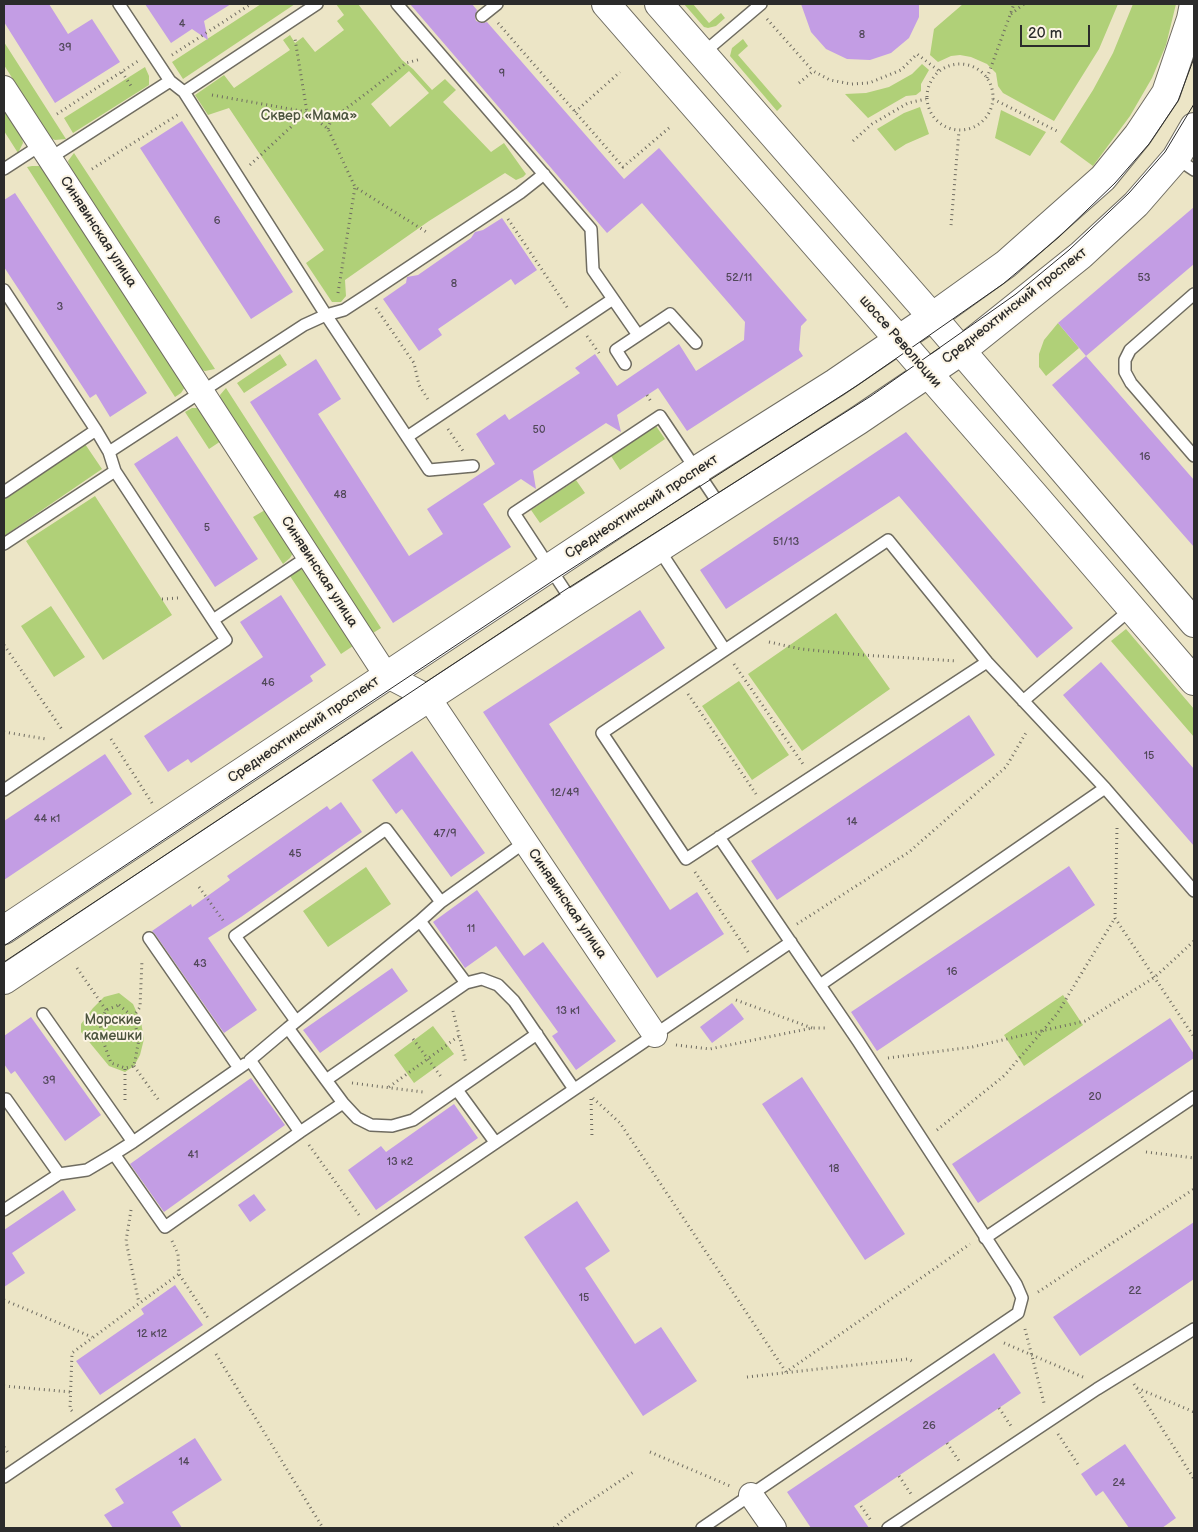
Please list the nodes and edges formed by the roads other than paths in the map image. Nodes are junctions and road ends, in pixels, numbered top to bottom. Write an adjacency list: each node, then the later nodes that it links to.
1 (119, 4): 9 (lane)
2 (316, 4): 11 (lane)
3 (397, 4): 16 (lane)
4 (606, 4): 23 (main road, шоссе Революции)
5 (659, 4): 8 (main road)
6 (1194, 4): 21 (main road, Среднеохтинский проспект)
7 (759, 5): 8 (lane)
8 (702, 54): 21 (main road)
9 (170, 81): 11 (lane); 13 (lane)
10 (4, 88): 13 (street, Синявинская улица)
11 (184, 92): 20 (lane)
12 (1194, 127): 14 (main road, Среднеохтинский проспект)
13 (45, 152): 15 (lane); 28 (street, Синявинская улица)
14 (1185, 164): 25 (main road, Среднеохтинский проспект)
15 (4, 170)
16 (544, 174): 19 (lane); 20 (lane)
17 (4, 290): 29 (lane)
18 (1194, 294): 32 (lane)
19 (613, 299): 22 (lane); 30 (lane)
20 (330, 314): 28 (lane); 30 (lane)
21 (932, 317): 23 (main road, Среднеохтинский проспект); 25 (main road)
22 (638, 335): 24 (lane); 26 (lane)
23 (898, 340): 27 (main road, шоссе Революции); 34 (main road, Среднеохтинский проспект)
24 (696, 343)
25 (961, 351): 27 (main road, Среднеохтинский проспект); 45 (main road)
26 (625, 364)
27 (928, 374): 37 (main road, Среднеохтинский проспект); 43 (main road, шоссе Революции)
28 (202, 392): 31 (lane); 40 (street, Синявинская улица)
29 (96, 430): 31 (lane); 36 (lane)
30 (407, 437): 33 (lane)
31 (109, 452): 35 (lane)
32 (1194, 456)
33 (473, 466)
34 (697, 470): 37 (lane); 41 (main road, Среднеохтинский проспект); 41 (lane)
35 (115, 471): 38 (lane); 44 (lane)
36 (4, 492)
37 (722, 507): 39 (main road, Среднеохтинский проспект)
38 (4, 544)
39 (658, 548): 42 (main road, Среднеохтинский проспект); 46 (lane)
40 (308, 556): 44 (lane); 48 (street, Синявинская улица)
41 (550, 568): 42 (lane); 48 (main road, Среднеохтинский проспект)
42 (573, 603): 50 (main road, Среднеохтинский проспект)
43 (1132, 609): 49 (main road, шоссе Революции); 51 (lane)
44 (213, 620): 53 (lane)
45 (1194, 623)
46 (725, 650): 47 (lane); 54 (lane)
47 (987, 662): 51 (lane); 54 (lane)
48 (386, 675): 50 (street, Синявинская улица); 59 (main road, Среднеохтинский проспект)
49 (1194, 681)
50 (428, 697): 55 (street, Синявинская улица); 62 (main road, Среднеохтинский проспект)
51 (1023, 701): 52 (lane)
52 (1106, 788): 56 (lane); 64 (lane)
53 (4, 790)
54 (719, 837): 61 (lane)
55 (525, 842): 57 (lane); 68 (street, Синявинская улица)
56 (1194, 891)
57 (440, 902): 58 (lane); 66 (lane)
58 (420, 920): 63 (lane); 66 (lane)
59 (4, 930)
60 (149, 938): 70 (lane)
61 (788, 938): 64 (lane); 68 (lane)
62 (4, 980)
63 (466, 983): 67 (lane); 71 (lane)
64 (820, 985): 83 (lane)
65 (43, 1014): 78 (lane)
66 (292, 1024): 69 (lane); 71 (lane)
67 (537, 1034): 72 (lane); 73 (lane)
68 (655, 1035): 72 (lane)
69 (250, 1060): 70 (lane); 77 (lane)
70 (239, 1068): 78 (lane)
71 (326, 1080): 76 (lane)
72 (574, 1089): 79 (lane)
73 (453, 1093): 76 (lane); 79 (lane)
74 (1194, 1097): 83 (lane)
75 (4, 1101): 81 (lane)
76 (343, 1103): 77 (lane)
77 (300, 1132): 80 (lane)
78 (133, 1142): 80 (lane)
79 (495, 1142): 85 (lane)
80 (114, 1154): 81 (lane)
81 (59, 1174): 82 (lane)
82 (4, 1210)
83 (985, 1238): 86 (lane)
84 (1194, 1329): 89 (lane)
85 (4, 1477)
86 (751, 1495): 87 (lane); 88 (street)
87 (702, 1528)
88 (774, 1528)
89 (888, 1528)

